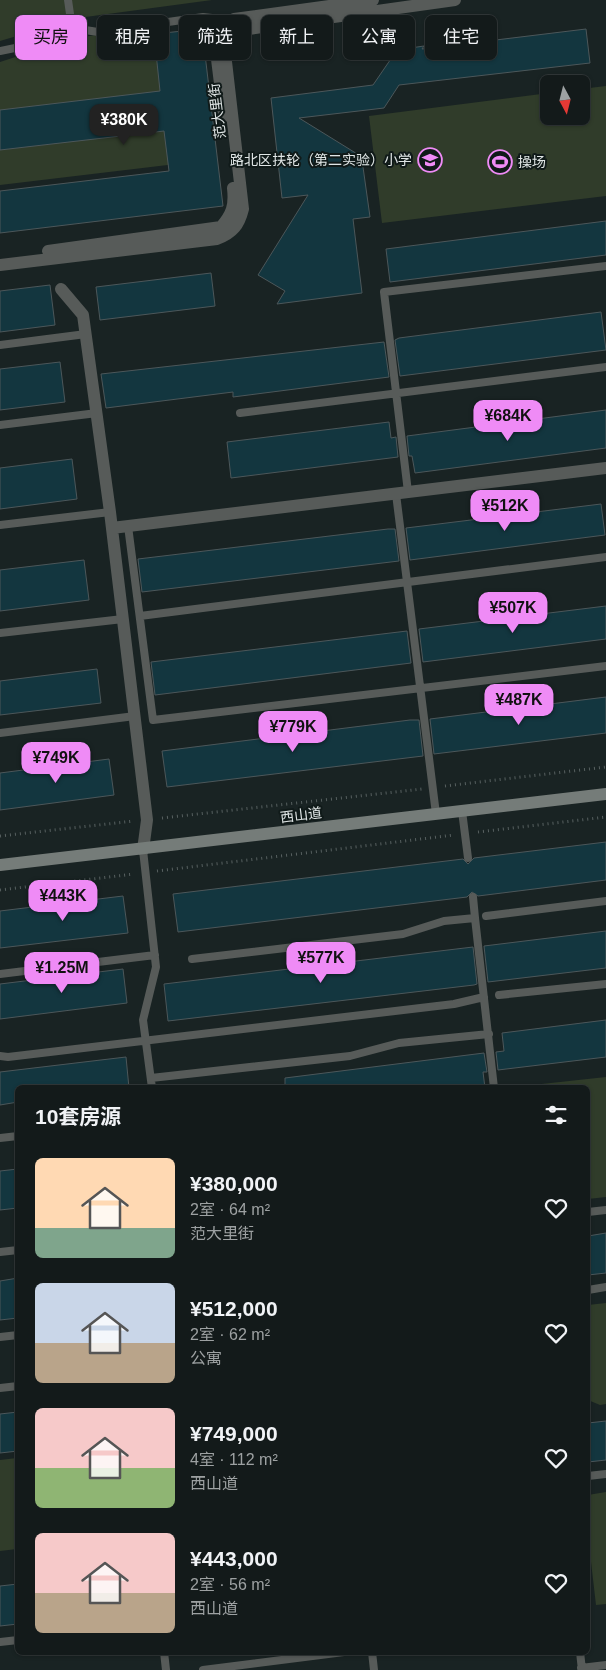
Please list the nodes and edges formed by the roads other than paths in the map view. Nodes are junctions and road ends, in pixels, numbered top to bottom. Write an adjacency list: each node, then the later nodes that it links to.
1 (68, 0): 4 (lane)
2 (373, 0): 5 (street)
3 (455, 0): 7 (street)
4 (70, 15)
5 (251, 17)
6 (179, 20): 8 (lane)
7 (251, 29)
8 (87, 30)
9 (15, 48): 10 (lane)
10 (0, 51)
11 (217, 60): 13 (street, 范大里街)
12 (227, 60): 14 (street, 范大里街)
13 (0, 257)
14 (0, 265)
15 (606, 266): 20 (lane)
16 (61, 289): 17 (street)
17 (86, 334): 18 (lane); 21 (street)
18 (0, 345)
19 (606, 367): 20 (lane)
20 (396, 393): 22 (lane); 25 (lane)
21 (97, 413): 23 (lane); 26 (street)
22 (240, 413)
23 (0, 425)
24 (606, 468): 25 (street)
25 (402, 493): 28 (street); 31 (lane)
26 (110, 512): 27 (lane); 29 (street)
27 (0, 525)
28 (128, 526): 29 (street); 32 (lane)
29 (112, 528): 33 (street)
30 (606, 557): 31 (lane)
31 (406, 582): 32 (lane); 36 (lane)
32 (140, 616): 36 (lane)
33 (123, 618): 34 (lane); 37 (street)
34 (0, 634)
35 (606, 666): 36 (lane)
36 (419, 688): 41 (lane)
37 (135, 716): 38 (lane); 42 (street)
38 (0, 733)
39 (606, 794): 40 (street, 西山道)
40 (462, 811): 41 (street, 西山道); 43 (lane)
41 (436, 814): 42 (street, 西山道)
42 (143, 850): 44 (street, 西山道); 49 (lane)
43 (468, 858)
44 (0, 865)
45 (473, 897): 48 (lane)
46 (606, 901): 47 (lane)
47 (486, 916)
48 (475, 918): 50 (lane); 54 (lane)
49 (155, 955): 51 (lane); 56 (lane)
50 (192, 958)
51 (0, 974)
52 (606, 984): 53 (lane)
53 (499, 995)
54 (484, 997): 55 (lane); 56 (lane)
55 (488, 1034): 58 (lane); 60 (lane)
56 (146, 1041): 57 (lane); 58 (lane)
57 (0, 1056)
58 (151, 1078): 59 (lane)
59 (152, 1085)
60 (494, 1085)
61 (15, 1136): 62 (lane)
62 (0, 1138)
63 (606, 1210): 64 (lane)
64 (590, 1212)
65 (15, 1250): 66 (lane)
66 (0, 1252)
67 (606, 1288): 68 (lane)
68 (590, 1290)
69 (15, 1335): 70 (lane)
70 (0, 1337)
71 (15, 1386): 72 (lane)
72 (0, 1388)
73 (606, 1474): 74 (lane)
74 (590, 1476)
75 (15, 1640): 76 (lane)
76 (0, 1642)
77 (164, 1655): 83 (lane)
78 (320, 1655): 84 (lane)
79 (372, 1655): 85 (lane)
80 (580, 1655): 82 (lane)
81 (606, 1665): 82 (lane)
82 (582, 1669)
83 (166, 1670)
84 (203, 1670)
85 (374, 1670)

